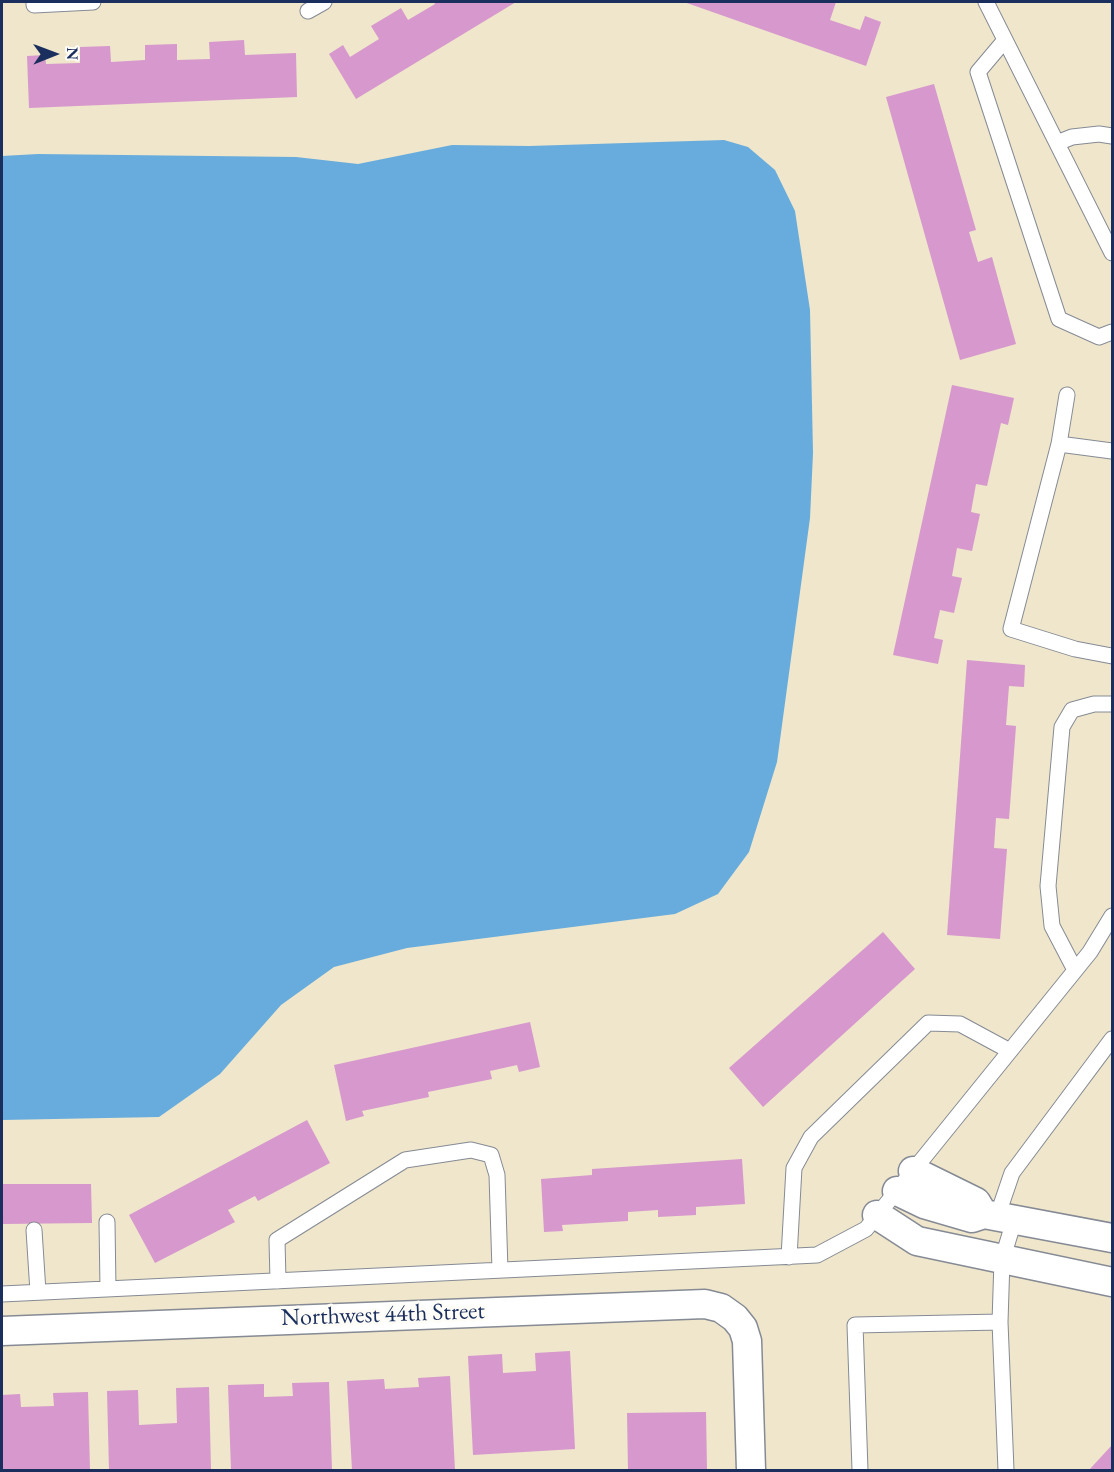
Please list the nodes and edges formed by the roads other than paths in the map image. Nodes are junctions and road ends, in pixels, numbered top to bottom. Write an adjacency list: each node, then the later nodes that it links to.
1 (34, 2): 2 (lane)
2 (93, 2)
3 (324, 2): 5 (lane)
4 (986, 2): 6 (lane)
5 (309, 11)
6 (1005, 40): 8 (lane); 10 (lane)
7 (1113, 136): 8 (lane)
8 (1057, 143): 9 (lane)
9 (1113, 252)
10 (1113, 332)
11 (1067, 395): 12 (lane)
12 (1059, 444): 13 (lane); 14 (lane)
13 (1113, 451)
14 (1113, 656)
15 (1113, 704): 17 (lane)
16 (1113, 916): 17 (lane)
17 (1075, 970): 19 (lane)
18 (1113, 1039): 22 (lane)
19 (1010, 1051): 20 (lane); 26 (lane)
20 (905, 1181): 21 (lane); 22 (street)
21 (877, 1215): 26 (lane); 27 (street)
22 (998, 1217): 25 (street); 27 (lane)
23 (107, 1222): 31 (lane)
24 (34, 1230): 32 (lane)
25 (1113, 1238)
26 (789, 1257): 28 (lane)
27 (1002, 1260): 30 (street); 34 (lane)
28 (500, 1270): 29 (lane); 29 (lane)
29 (278, 1281): 31 (lane)
30 (1113, 1282)
31 (108, 1289): 32 (lane)
32 (38, 1292): 33 (lane)
33 (2, 1294)
34 (1000, 1322): 37 (lane); 38 (lane)
35 (2, 1331): 36 (street, Northwest 44th Street)
36 (751, 1470)
37 (860, 1470)
38 (1006, 1470)

